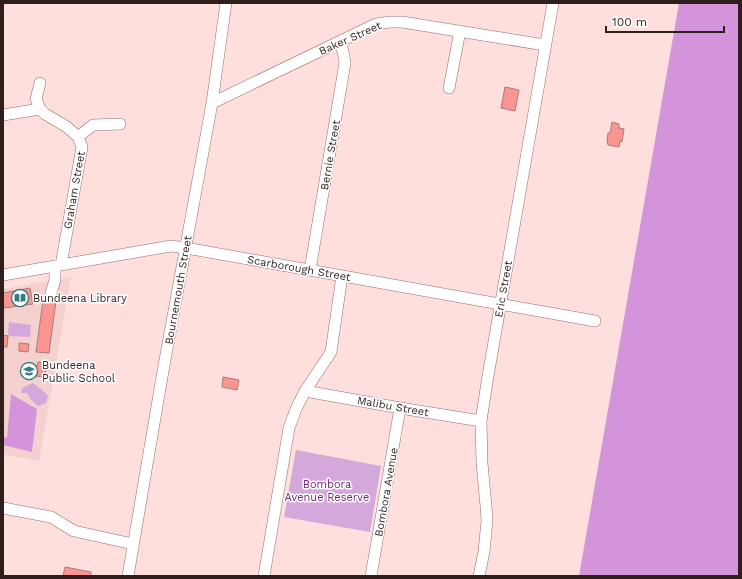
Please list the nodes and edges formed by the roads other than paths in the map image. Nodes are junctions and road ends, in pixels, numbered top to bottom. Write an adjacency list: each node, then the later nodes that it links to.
1 (226, 3): 8 (street, Bournemouth Street)
2 (553, 3): 5 (street, Eric Street)
3 (460, 31): 4 (street, Baker Street); 5 (street, Baker Street); 7 (street)
4 (339, 42): 8 (street, Baker Street); 15 (street, Bernie Street)
5 (545, 45): 19 (street, Eric Street)
6 (40, 83): 9 (street)
7 (449, 88)
8 (212, 102): 13 (street, Bournemouth Street)
9 (40, 109): 10 (street); 12 (street)
10 (3, 115)
11 (120, 124): 12 (street, Graham Street)
12 (78, 138): 14 (street, Graham Street)
13 (186, 248): 14 (street, Scarborough Street); 15 (street, Scarborough Street); 25 (street, Bournemouth Street)
14 (58, 266): 16 (street, Scarborough Street); 18 (street, Graham Street)
15 (310, 270): 17 (street, Scarborough Street)
16 (3, 275)
17 (342, 276): 19 (street, Scarborough Street); 21 (street)
18 (51, 292)
19 (500, 305): 20 (street, Scarborough Street); 23 (street, Eric Street)
20 (595, 321)
21 (305, 391): 22 (street, Malibu Street); 27 (street)
22 (400, 408): 23 (street, Malibu Street); 28 (street, Bombora Avenue)
23 (481, 421): 29 (street, Eric Street)
24 (3, 508): 25 (street)
25 (133, 544): 26 (street, Bournemouth Street)
26 (128, 576)
27 (264, 576)
28 (371, 576)
29 (479, 576)

